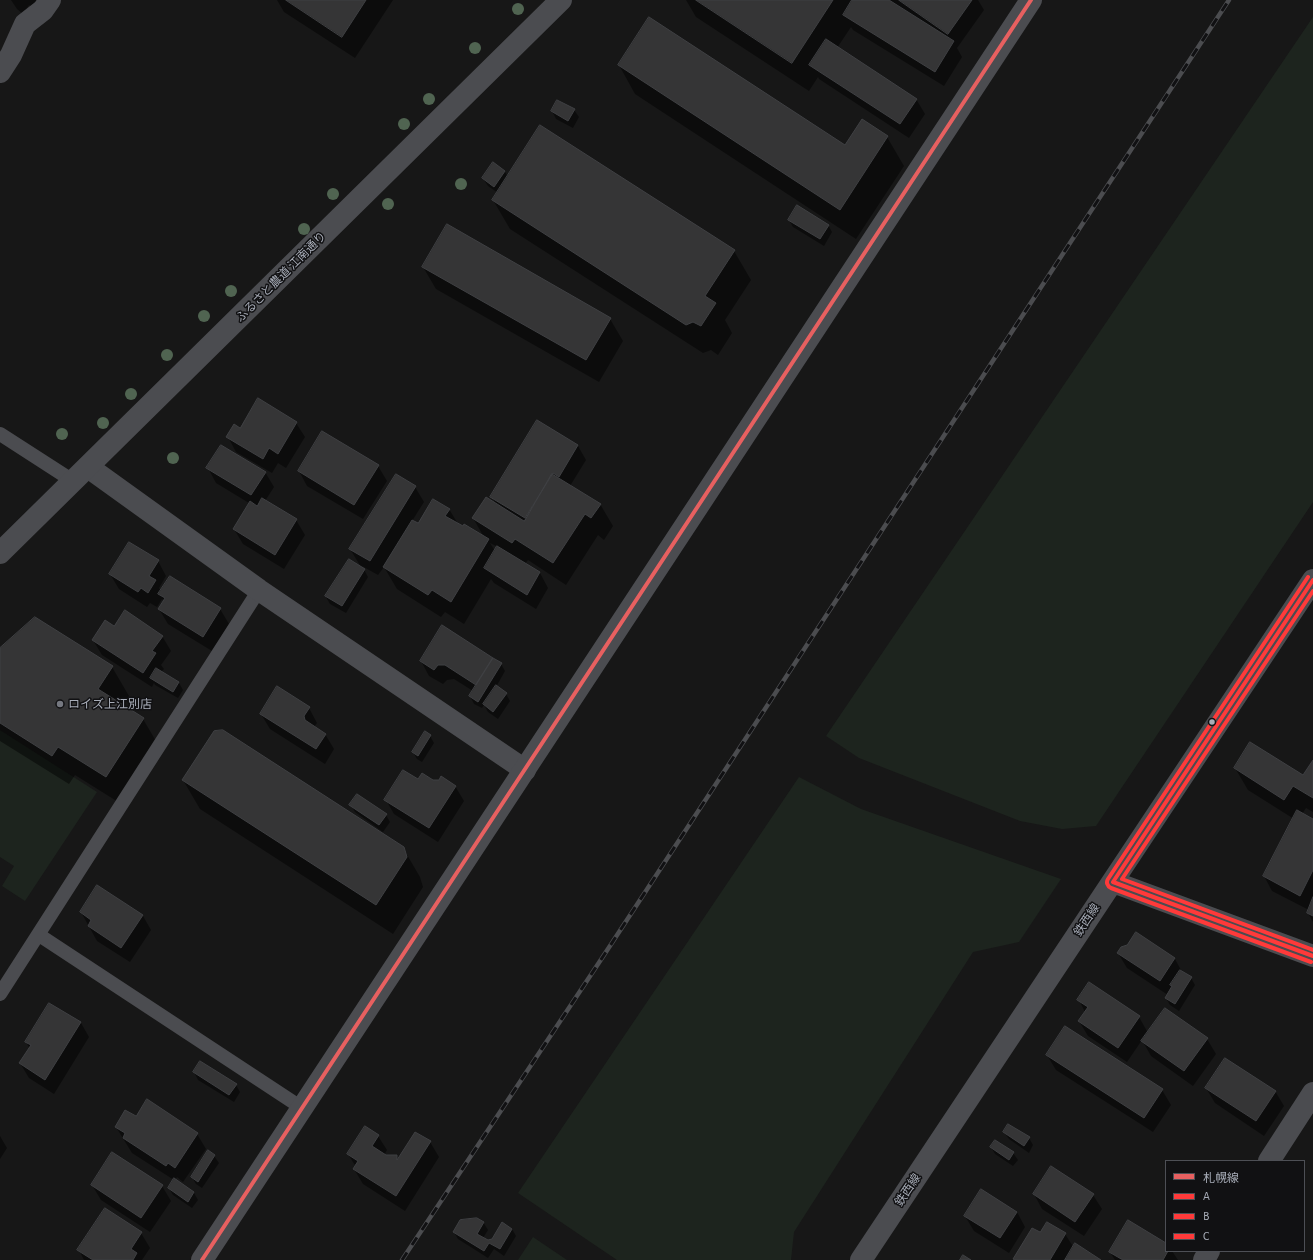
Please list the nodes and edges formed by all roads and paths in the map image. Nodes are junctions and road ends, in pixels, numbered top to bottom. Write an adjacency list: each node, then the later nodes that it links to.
1 (50, 0): 4 (street)
2 (561, 0): 6 (street, ふるさと農道 江南通り)
3 (1031, 0): 10 (street)
4 (0, 72)
5 (0, 434): 6 (lane)
6 (80, 474): 7 (street, ふるさと農道 江南通り); 9 (street)
7 (0, 553)
8 (1313, 580): 11 (street, 鉄西線)
9 (260, 590): 10 (street); 12 (lane)
10 (525, 770): 16 (street)
11 (1112, 882): 13 (street); 19 (street, 鉄西線)
12 (39, 935): 14 (lane); 16 (lane)
13 (1313, 956)
14 (0, 994)
15 (1313, 1093): 17 (street)
16 (302, 1108): 18 (street)
17 (1269, 1160)
18 (202, 1260)
19 (861, 1260)

